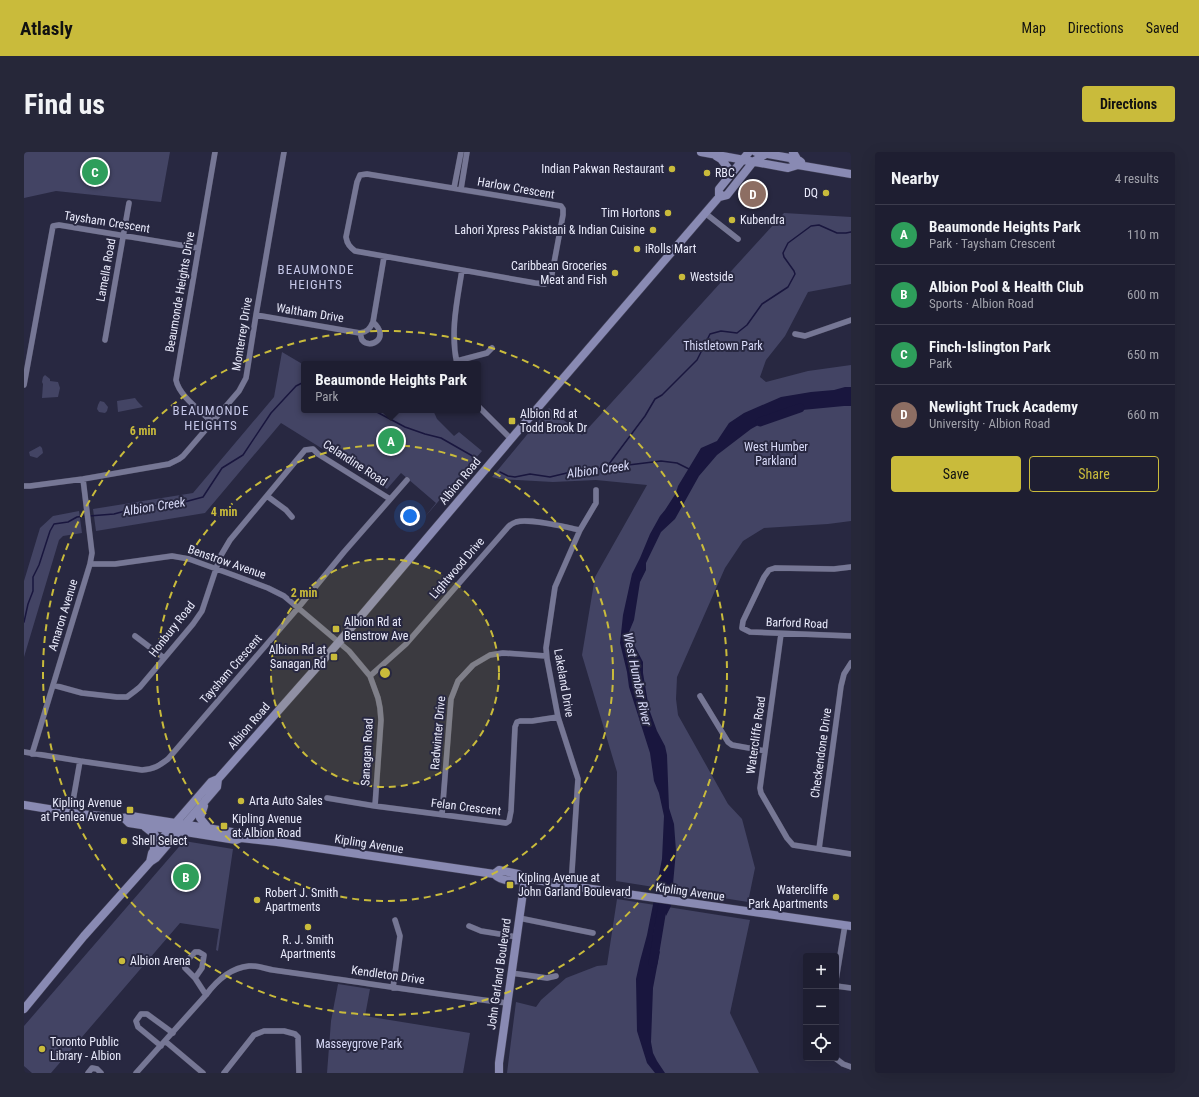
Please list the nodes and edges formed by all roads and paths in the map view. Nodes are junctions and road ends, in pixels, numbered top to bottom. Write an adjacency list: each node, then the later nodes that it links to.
1 (215, 152): 23 (street, Beaumonde Heights Drive)
2 (284, 152): 26 (street, Monterrey Drive)
3 (460, 152): 17 (street)
4 (467, 152): 17 (street)
5 (701, 152): 10 (main road)
6 (748, 152): 11 (main road, Albion Road)
7 (756, 152): 9 (main road)
8 (793, 152): 14 (main road)
9 (767, 153): 12 (main road, Albion Road); 13 (main road)
10 (714, 155): 11 (main road); 16 (main road)
11 (742, 160): 12 (main road); 16 (main road, Albion Road)
12 (753, 162): 13 (main road); 18 (main road, Albion Road)
13 (798, 165): 14 (main road)
14 (811, 167): 15 (main road)
15 (851, 174)
16 (727, 179): 18 (main road, Albion Road)
17 (458, 189): 24 (street, Harlow Crescent); 25 (street, Harlow Crescent)
18 (719, 197): 20 (main road, Albion Road)
19 (129, 203): 21 (street, Lamella Road)
20 (705, 213): 22 (street); 38 (main road, Albion Road)
21 (124, 235): 23 (street, Taysham Crescent); 31 (street, Lamella Road); 35 (street, Taysham Crescent)
22 (738, 239)
23 (198, 248): 37 (street, Beaumonde Heights Drive)
24 (384, 257): 25 (street, Harlow Crescent); 28 (street, Waltham Drive)
25 (462, 270): 33 (street)
26 (256, 315): 29 (street, Waltham Drive); 37 (street, Monterrey Drive)
27 (851, 320): 30 (street)
28 (373, 322): 29 (street); 29 (street, Waltham Drive)
29 (360, 333)
30 (795, 334)
31 (105, 340)
32 (492, 348): 34 (street)
33 (457, 361)
34 (460, 361)
35 (24, 385)
36 (481, 409): 38 (street)
37 (212, 422): 40 (street, Monterrey Drive)
38 (511, 439): 55 (main road, Albion Road)
39 (307, 450): 44 (street, Honbury Road); 45 (street, Celandine Road)
40 (83, 479): 42 (street, Monterrey Drive); 48 (street, Amaron Avenue)
41 (407, 480): 45 (street, Taysham Crescent)
42 (24, 486)
43 (596, 490): 47 (street, Lakeland Drive)
44 (267, 496): 46 (street); 50 (street, Honbury Road)
45 (390, 499): 51 (street, Taysham Crescent)
46 (292, 517)
47 (580, 530): 56 (street, Lakeland Drive); 59 (street, Lightwood Drive)
48 (90, 564): 50 (street, Benstrow Avenue); 60 (street, Amaron Avenue)
49 (851, 567): 52 (street, Barford Road)
50 (217, 569): 51 (street, Benstrow Avenue); 57 (street, Honbury Road)
51 (298, 608): 55 (street, Benstrow Avenue); 66 (street, Taysham Crescent)
52 (781, 634): 54 (street, Barford Road); 63 (street, Watercliffe Road)
53 (135, 636): 57 (street)
54 (851, 636)
55 (339, 642): 59 (street, Sanagan Road); 67 (main road, Albion Road)
56 (546, 656): 62 (street, Lakeland Drive); 73 (street, Radwinter Drive)
57 (164, 658): 60 (street, Honbury Road)
58 (851, 663): 80 (street, Checkendone Drive)
59 (370, 676): 71 (street, Sanagan Road)
60 (53, 685): 65 (street, Amaron Avenue)
61 (700, 696): 63 (street)
62 (558, 717): 73 (street, Felan Crescent); 85 (street, Lakeland Drive)
63 (765, 751): 80 (street, Watercliffe Road)
64 (24, 752): 65 (street, Taysham Crescent)
65 (32, 754): 66 (street, Taysham Crescent)
66 (80, 761): 72 (street)
67 (218, 779): 69 (main road, Albion Road); 76 (main road, Albion Road)
68 (327, 798): 71 (street, Felan Crescent)
69 (204, 803): 77 (main road, Albion Road); 78 (main road)
70 (24, 805): 72 (main road, Kipling Avenue)
71 (375, 806): 73 (street, Felan Crescent)
72 (70, 812): 74 (main road, Kipling Avenue)
73 (442, 815)
74 (124, 818): 75 (main road, Kipling Avenue); 76 (main road, Kipling Avenue)
75 (142, 825): 76 (main road, Kipling Avenue); 81 (main road)
76 (172, 826): 77 (main road, Kipling Avenue); 81 (main road, Albion Road)
77 (182, 828): 78 (main road, Kipling Avenue); 79 (main road, Kipling Avenue); 83 (main road, Albion Road)
78 (209, 829): 79 (main road, Kipling Avenue)
79 (241, 838): 84 (main road, Kipling Avenue)
80 (819, 849): 82 (street, Watercliffe Road)
81 (152, 853): 83 (main road, Albion Road)
82 (851, 854)
83 (150, 862): 101 (main road, Albion Road)
84 (525, 878): 85 (main road, Kipling Avenue); 86 (main road, John Garland Boulevard)
85 (571, 886): 89 (main road, Kipling Avenue)
86 (520, 918): 90 (street); 91 (main road, John Garland Boulevard)
87 (396, 920): 97 (street)
88 (469, 926): 91 (street)
89 (848, 926): 92 (street)
90 (593, 933)
91 (517, 937): 93 (main road, John Garland Boulevard)
92 (839, 966)
93 (511, 973): 94 (street); 100 (main road, John Garland Boulevard)
94 (556, 976)
95 (195, 978): 95 (street); 99 (street)
96 (839, 986): 98 (street)
97 (393, 988): 99 (street, Kendleton Drive); 100 (street, Kendleton Drive)
98 (851, 988)
99 (206, 995): 102 (street, Kendleton Drive)
100 (507, 1003): 112 (main road, John Garland Boulevard)
101 (24, 1009)
102 (173, 1033): 103 (street, Kendleton Drive); 103 (street)
103 (163, 1044): 108 (street, Kendleton Drive); 109 (street)
104 (839, 1061): 105 (street)
105 (851, 1067)
106 (88, 1073): 107 (street)
107 (101, 1073)
108 (136, 1073)
109 (204, 1073)
110 (224, 1073): 111 (street)
111 (299, 1073)
112 (499, 1073)

